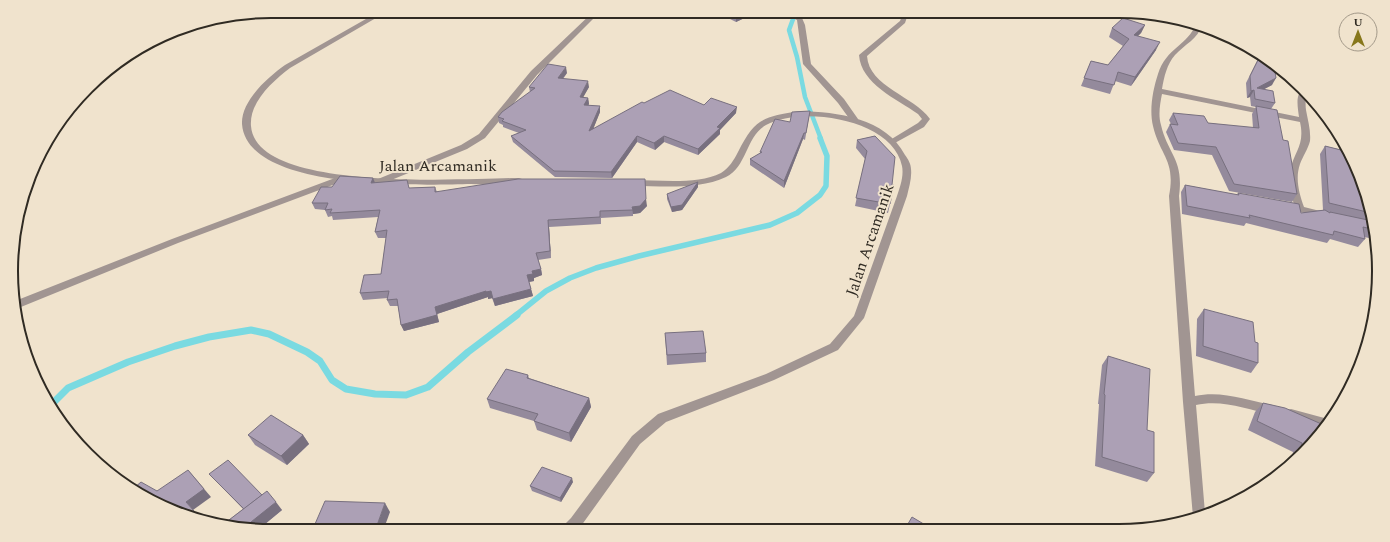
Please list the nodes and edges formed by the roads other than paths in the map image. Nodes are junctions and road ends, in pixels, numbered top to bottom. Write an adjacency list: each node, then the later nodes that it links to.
1 (372, 18): 11 (street, Jalan Arcamanik)
2 (590, 18): 12 (street)
3 (798, 18): 8 (street)
4 (904, 18): 10 (street)
5 (1196, 30): 6 (street)
6 (1159, 91): 9 (street); 19 (street)
7 (1302, 96): 9 (street)
8 (854, 119): 10 (street, Jalan Arcamanik); 14 (street, Jalan Arcamanik)
9 (1304, 120): 16 (street)
10 (893, 142): 22 (street, Jalan Arcamanik)
11 (343, 178): 12 (street, Jalan Arcamanik); 18 (street)
12 (381, 181): 13 (street, Jalan Arcamanik)
13 (533, 181)
14 (627, 183)
15 (1276, 203): 16 (street)
16 (1300, 209): 17 (street)
17 (1330, 217)
18 (20, 303)
19 (1190, 402): 20 (street); 21 (street)
20 (1322, 422)
21 (1199, 511)
22 (574, 524)

